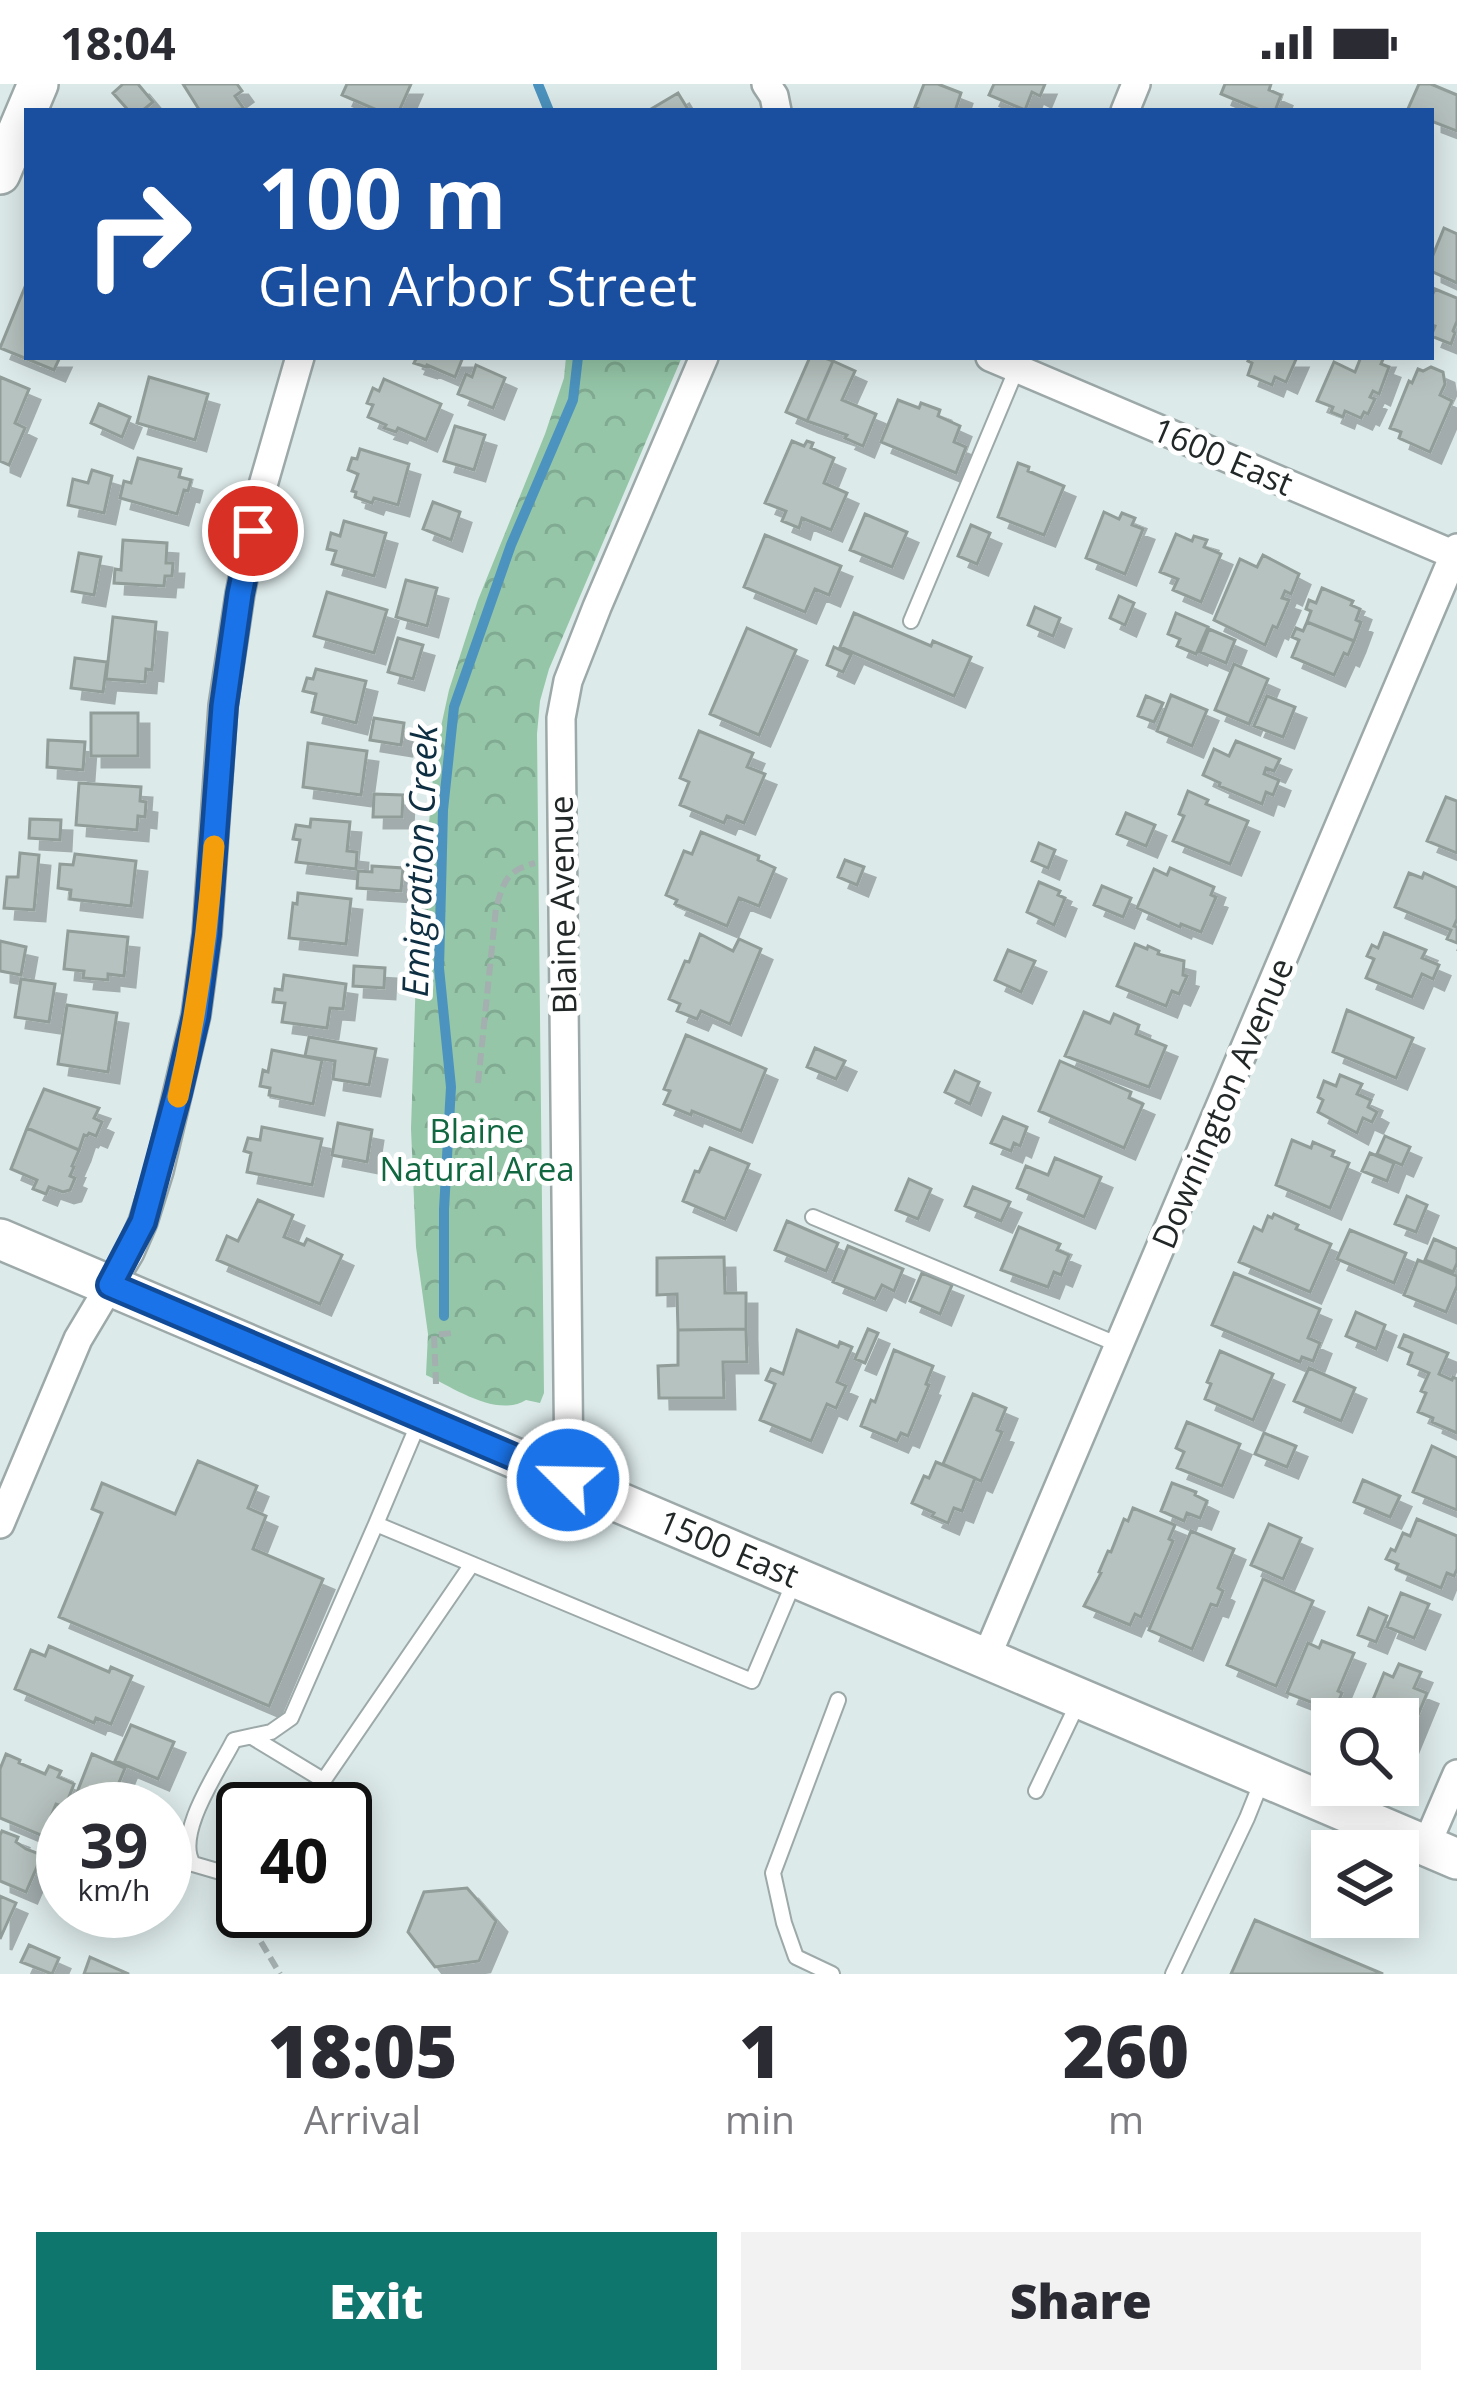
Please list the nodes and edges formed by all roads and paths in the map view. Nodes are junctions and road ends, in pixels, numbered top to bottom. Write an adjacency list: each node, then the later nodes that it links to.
1 (24, 117): 2 (street)
2 (0, 174)
3 (299, 360): 12 (street)
4 (703, 360): 8 (street, Blaine Avenue)
5 (1019, 363): 6 (street, 1600 East); 7 (lane)
6 (1456, 553): 14 (street, Downington Avenue)
7 (911, 621)
8 (562, 856): 9 (path); 16 (street, Blaine Avenue)
9 (478, 1083)
10 (813, 1217): 14 (lane)
11 (0, 1239): 12 (street, 1500 East)
12 (110, 1285): 15 (street, 1500 East); 17 (street)
13 (452, 1334): 15 (path)
14 (1119, 1345): 21 (street, Downington Avenue)
15 (429, 1400): 16 (street, 1500 East); 18 (lane)
16 (568, 1480): 20 (street, 1500 East)
17 (0, 1524)
18 (376, 1524): 19 (lane); 24 (lane)
19 (472, 1564): 20 (lane); 27 (lane)
20 (796, 1577): 21 (street, 1500 East)
21 (986, 1658): 22 (street, 1500 East)
22 (1081, 1699): 26 (street, 1500 East); 28 (lane)
23 (838, 1700): 33 (lane)
24 (252, 1737): 27 (lane); 30 (lane)
25 (1457, 1774): 29 (street)
26 (1264, 1776): 29 (street, 1500 East); 34 (lane)
27 (323, 1780)
28 (1036, 1791)
29 (1442, 1852)
30 (216, 1871)
31 (261, 1942): 32 (path)
32 (280, 1974)
33 (832, 1974)
34 (1173, 1974)

